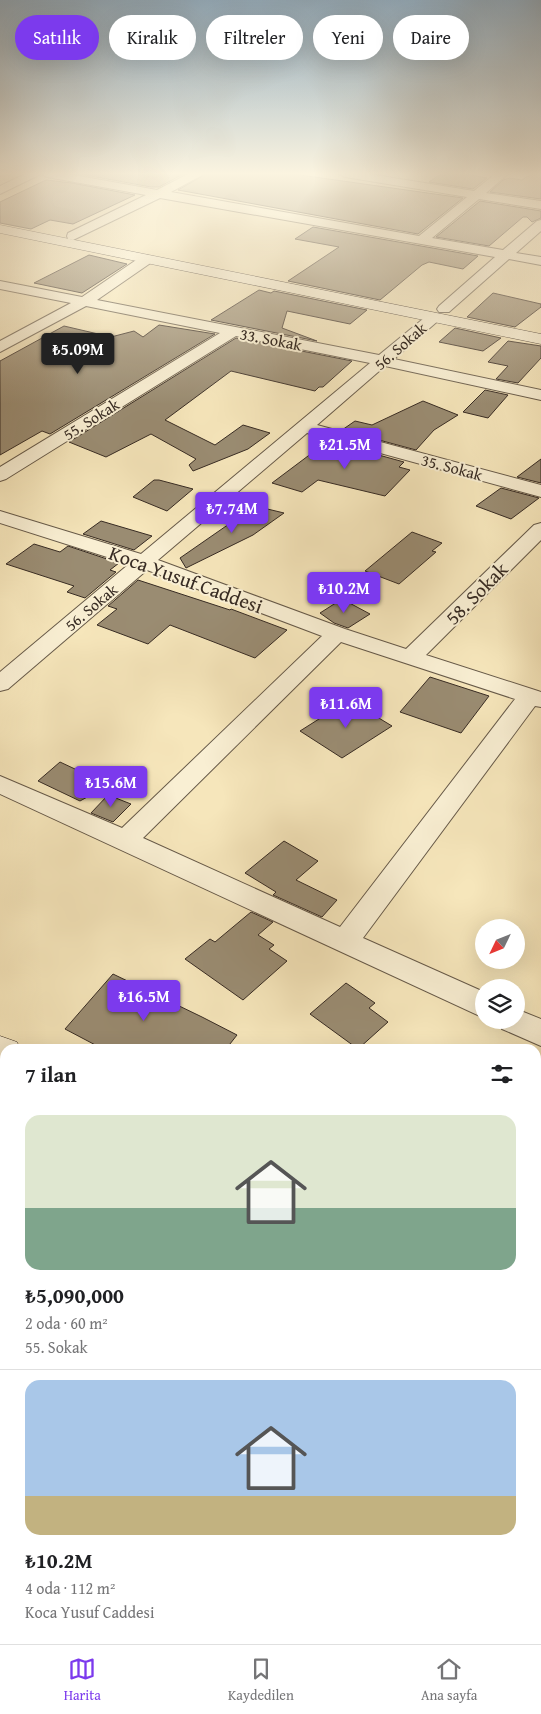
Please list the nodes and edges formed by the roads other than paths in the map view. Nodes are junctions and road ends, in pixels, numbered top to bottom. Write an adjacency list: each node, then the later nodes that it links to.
1 (106, 251): 6 (main road)
2 (143, 251): 10 (main road)
3 (482, 251): 5 (street)
4 (511, 251): 5 (street, 56. Sokak)
5 (506, 255): 7 (street); 10 (street, 56. Sokak)
6 (147, 259): 9 (street); 10 (main road)
7 (541, 261)
8 (0, 285): 9 (street, 33. Sokak)
9 (84, 302): 12 (street, 33. Sokak); 14 (street)
10 (439, 313): 11 (main road); 13 (main road); 15 (street, 56. Sokak)
11 (541, 328)
12 (233, 332): 15 (street, 33. Sokak); 18 (street, 55. Sokak)
13 (541, 339)
14 (0, 347)
15 (383, 361): 16 (street, 33. Sokak); 17 (street, 56. Sokak)
16 (541, 395)
17 (305, 427): 19 (street, 35. Sokak); 22 (street, 56. Sokak)
18 (0, 474)
19 (541, 491)
20 (0, 517): 22 (street, Koca Yusuf Caddesi)
21 (541, 529): 24 (street, 58. Sokak)
22 (144, 562): 23 (street, Koca Yusuf Caddesi); 25 (street, 56. Sokak)
23 (337, 634): 24 (street, Koca Yusuf Caddesi); 28 (street)
24 (411, 657): 26 (street, Koca Yusuf Caddesi)
25 (0, 684)
26 (535, 698): 29 (street)
27 (0, 784): 28 (street)
28 (125, 840): 29 (street)
29 (344, 942): 30 (street)
30 (475, 1002)
31 (525, 1026): 32 (street)
32 (541, 1033)

